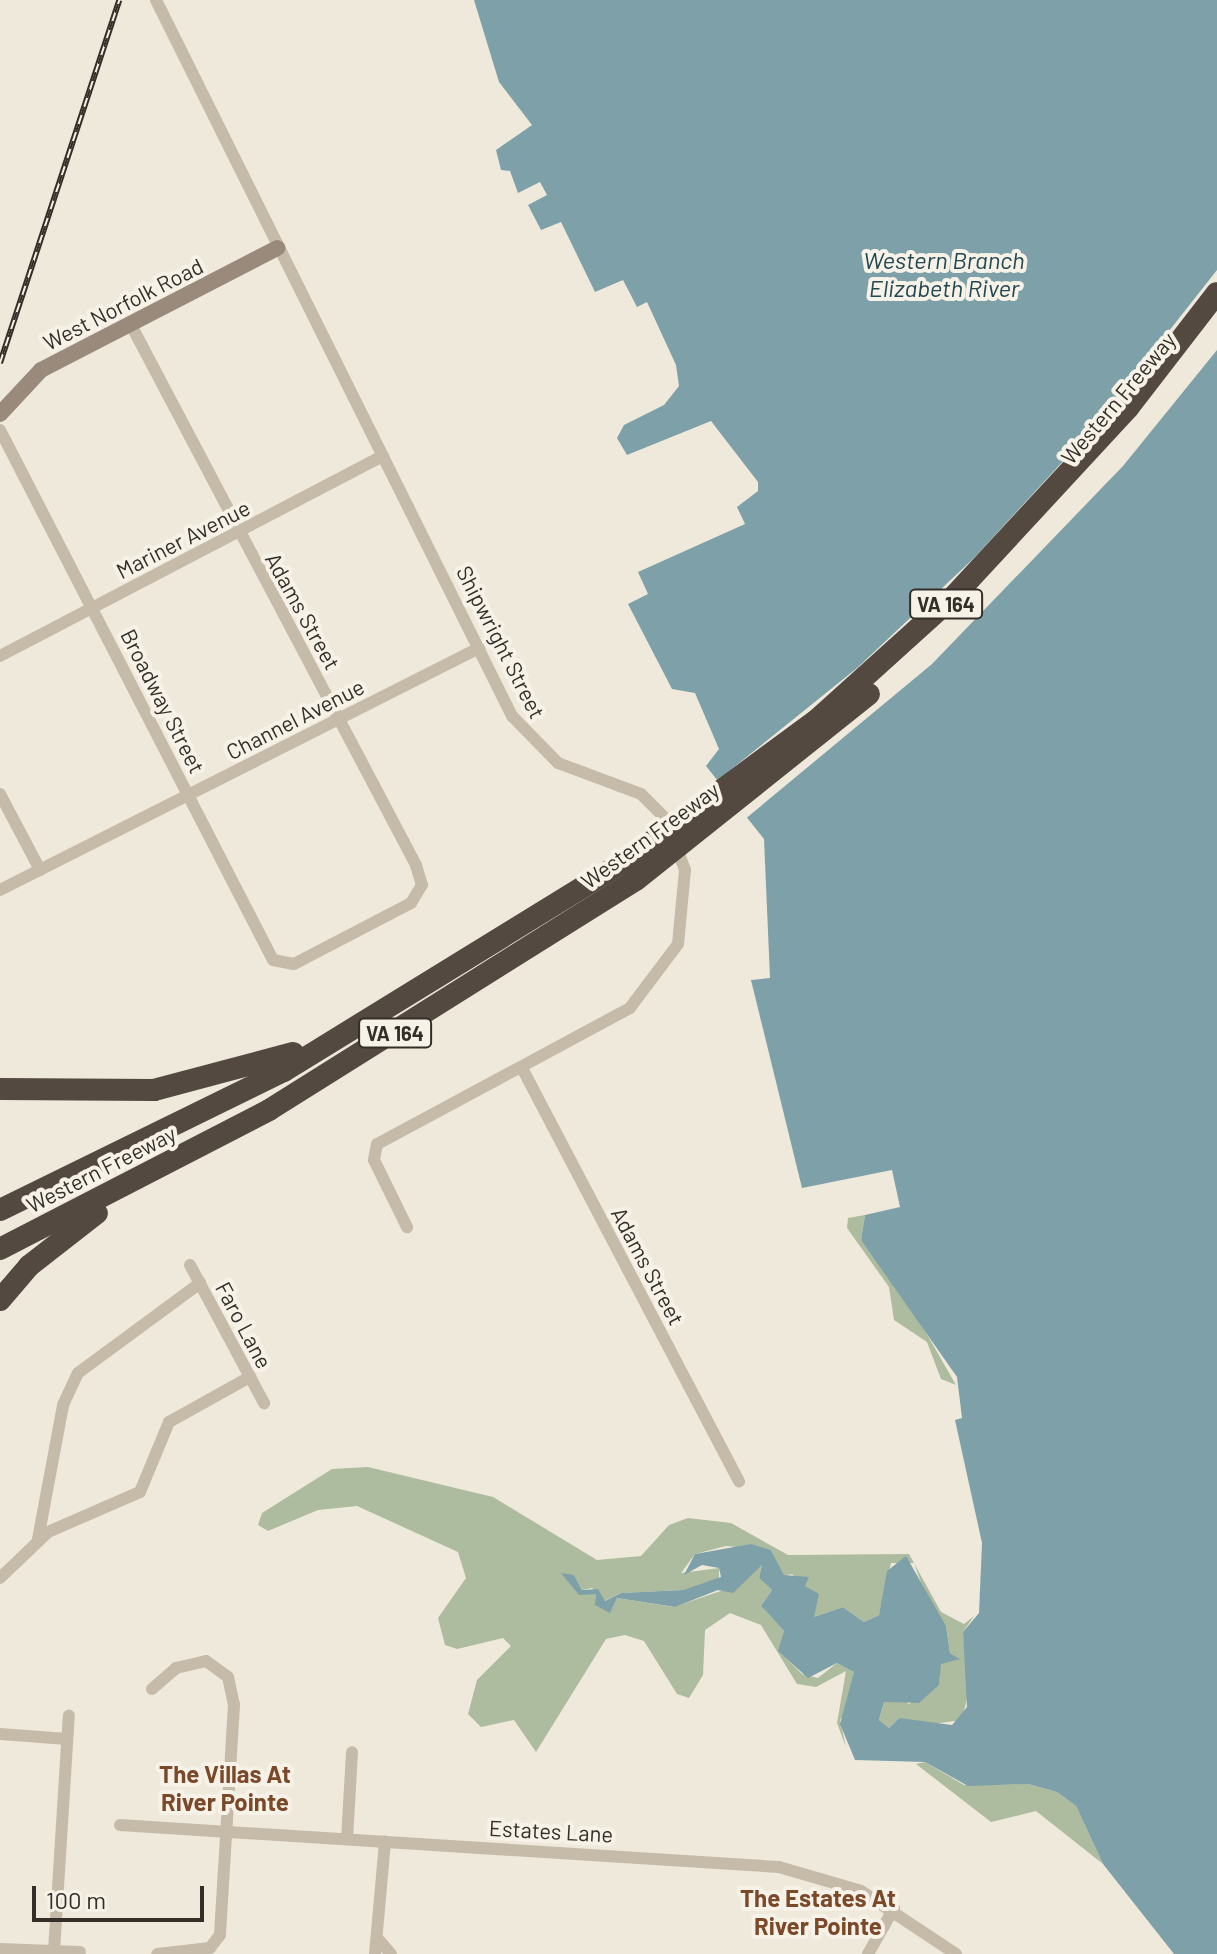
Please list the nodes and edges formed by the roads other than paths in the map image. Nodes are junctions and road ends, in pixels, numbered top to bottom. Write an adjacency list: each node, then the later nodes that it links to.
1 (156, 0): 2 (street, Shipwright Street)
2 (277, 248): 5 (street, West Norfolk Road); 8 (street, Shipwright Street)
3 (1217, 293): 17 (highway, Western Freeway / VA 164, bridge)
4 (1217, 317): 17 (highway, Western Freeway / VA 164, bridge)
5 (131, 325): 6 (street, West Norfolk Road); 9 (street, Adams Street)
6 (0, 414)
7 (0, 430): 10 (street, Broadway Street)
8 (383, 456): 9 (street, Mariner Avenue); 11 (street, Shipwright Street)
9 (237, 534): 10 (street, Mariner Avenue); 13 (street, Adams Street)
10 (94, 607): 12 (street, Mariner Avenue); 15 (street, Broadway Street)
11 (479, 648): 13 (street, Channel Avenue); 21 (street, Shipwright Street)
12 (0, 656)
13 (339, 718): 15 (street, Channel Avenue); 19 (street, Adams Street)
14 (0, 794): 16 (street)
15 (187, 796): 16 (street, Channel Avenue); 19 (street, Broadway Street)
16 (40, 870): 18 (street, Channel Avenue)
17 (630, 871): 20 (highway, Western Freeway / VA 164); 23 (highway, Western Freeway / VA 164)
18 (0, 890)
19 (304, 959)
20 (372, 1020): 22 (highway); 24 (highway, Western Freeway / VA 164)
21 (522, 1068): 25 (street, Shipwright Street); 32 (street, Adams Street)
22 (0, 1089)
23 (138, 1181): 26 (highway, Western Freeway / VA 164); 29 (highway)
24 (0, 1210)
25 (407, 1227)
26 (0, 1249)
27 (190, 1265): 28 (street, Faro Lane)
28 (200, 1283): 30 (street, Faro Lane); 33 (street)
29 (0, 1300)
30 (250, 1377): 31 (street, Faro Lane); 33 (street)
31 (264, 1403)
32 (739, 1482)
33 (38, 1539): 34 (street)
34 (0, 1578)
35 (152, 1689): 41 (street)
36 (69, 1715): 38 (street)
37 (0, 1734): 38 (street)
38 (67, 1739): 47 (street)
39 (352, 1752): 42 (street)
40 (120, 1825): 41 (street, Estates Lane)
41 (227, 1831): 42 (street, Estates Lane); 49 (street)
42 (347, 1839): 43 (street, Estates Lane)
43 (385, 1841): 44 (street, Estates Lane); 45 (street)
44 (894, 1908): 52 (street); 53 (street, Estates Lane)
45 (380, 1941): 50 (street); 51 (street)
46 (0, 1949): 47 (street)
47 (54, 1951): 48 (street)
48 (80, 1952)
49 (157, 1954)
50 (375, 1954)
51 (391, 1954)
52 (868, 1954)
53 (956, 1954)

